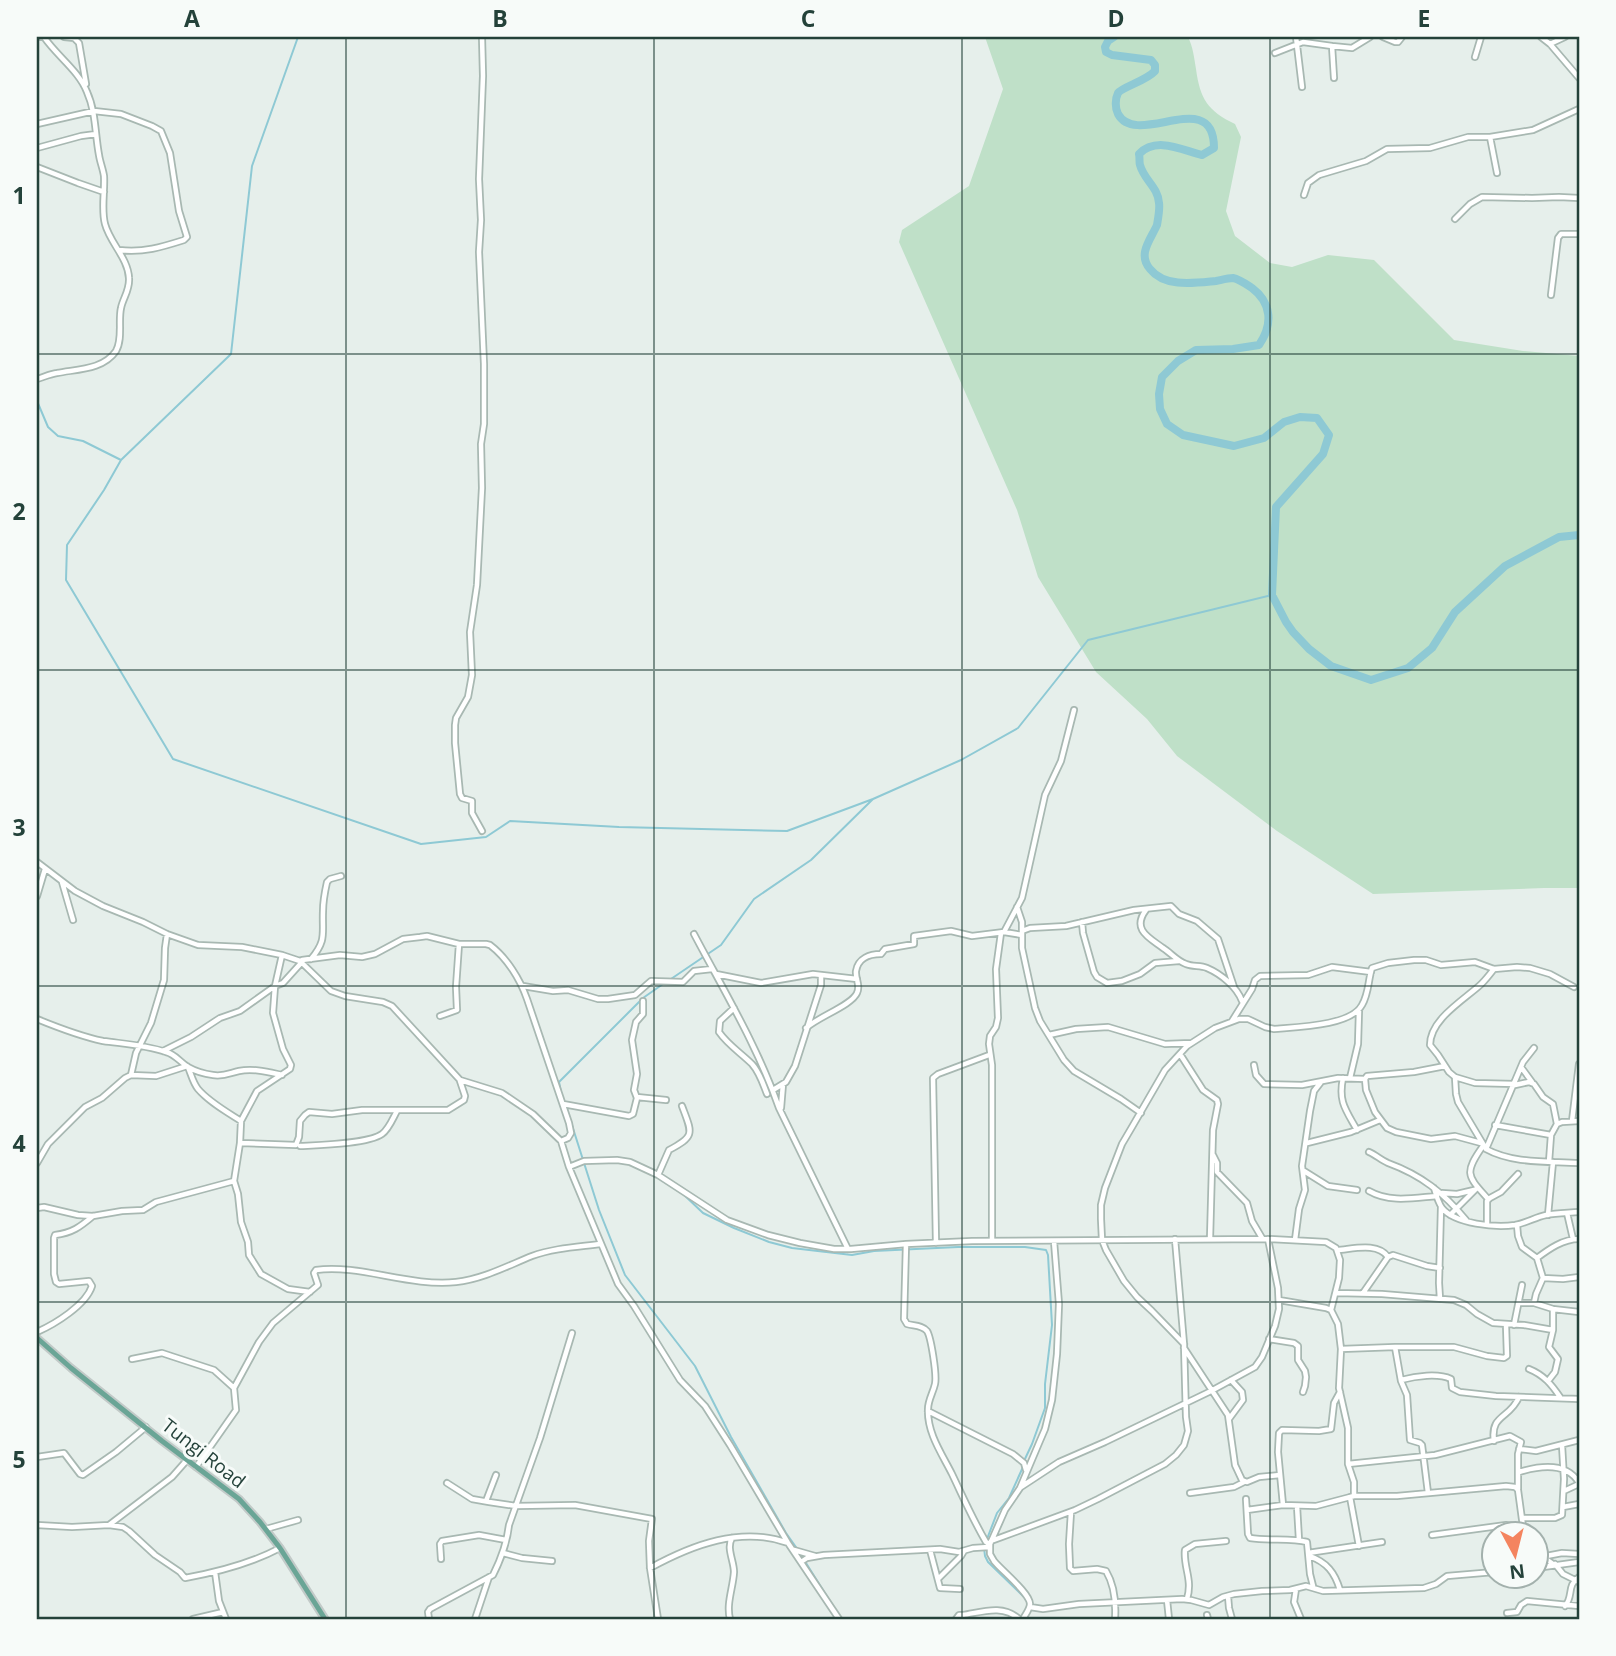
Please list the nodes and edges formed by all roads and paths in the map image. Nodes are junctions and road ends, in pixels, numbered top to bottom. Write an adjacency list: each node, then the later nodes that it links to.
1 (42, 37): 19 (street)
2 (64, 37): 19 (street)
3 (482, 37): 37 (street)
4 (1296, 37): 11 (street)
5 (1370, 37): 13 (street)
6 (1383, 37): 7 (street)
7 (1402, 37)
8 (1481, 37): 15 (street)
9 (1542, 37): 12 (street)
10 (1565, 37): 12 (street)
11 (1296, 44): 13 (street); 14 (street); 18 (street)
12 (1550, 44): 17 (street)
13 (1332, 46): 16 (street)
14 (1275, 53)
15 (1475, 57)
16 (1334, 78)
17 (1579, 78)
18 (1302, 87)
19 (88, 94): 21 (street)
20 (1579, 109): 24 (street)
21 (94, 111): 22 (street); 23 (street); 33 (street)
22 (37, 124)
23 (96, 134): 25 (street); 28 (street)
24 (1490, 137): 27 (street); 29 (street)
25 (37, 148)
26 (37, 167): 28 (street)
27 (1497, 173)
28 (104, 192): 33 (street)
29 (1304, 195)
30 (1579, 198): 31 (street)
31 (1455, 219)
32 (1579, 234): 34 (street)
33 (119, 250): 35 (street)
34 (1550, 295)
35 (37, 379)
36 (1074, 710): 43 (street)
37 (482, 831)
38 (37, 862): 39 (street)
39 (45, 869): 41 (street); 42 (street)
40 (341, 876): 55 (street)
41 (62, 882): 46 (street); 52 (street)
42 (37, 896)
43 (1017, 907): 49 (street); 51 (street)
44 (1147, 909): 45 (street); 47 (street); 65 (street)
45 (1130, 911): 47 (street); 48 (street)
46 (73, 919)
47 (1140, 921): 57 (street)
48 (1082, 922): 51 (street); 57 (street)
49 (1002, 932): 51 (street); 62 (street); 81 (street)
50 (694, 933): 59 (street)
51 (1022, 933): 75 (street)
52 (167, 934): 54 (street); 77 (street)
53 (459, 944): 55 (street); 63 (street); 71 (street)
54 (282, 955): 56 (street); 64 (street)
55 (310, 960): 56 (street)
56 (301, 961): 64 (street); 93 (street)
57 (1180, 961): 65 (street)
58 (1494, 969): 60 (street); 66 (street); 85 (street)
59 (714, 971): 61 (street); 63 (street); 69 (street)
60 (1371, 972): 68 (street); 70 (street)
61 (821, 975): 62 (street); 74 (street)
62 (857, 979): 74 (street)
63 (522, 985): 102 (street)
64 (275, 986): 79 (street); 88 (street)
65 (1234, 987): 68 (street)
66 (1574, 987)
67 (643, 1002): 100 (street)
68 (1242, 1002): 72 (street)
69 (734, 1008): 98 (street); 99 (street)
70 (1359, 1010): 72 (street); 91 (street)
71 (440, 1016)
72 (1231, 1021): 76 (street)
73 (38, 1022): 77 (street)
74 (807, 1028): 96 (street)
75 (1049, 1035): 76 (street); 106 (street)
76 (1192, 1042): 80 (street)
77 (140, 1045): 79 (street); 87 (street)
78 (1534, 1048): 86 (street)
79 (163, 1051): 84 (street)
80 (1180, 1054): 106 (street); 121 (street)
81 (989, 1055): 153 (street); 155 (street)
82 (1579, 1064): 109 (street)
83 (1254, 1065): 94 (street)
84 (188, 1066): 87 (street); 88 (street); 108 (street)
85 (1445, 1066): 89 (street); 92 (street)
86 (1521, 1067): 95 (street); 97 (street)
87 (131, 1075): 123 (street)
88 (282, 1075): 108 (street)
89 (1455, 1077): 97 (street); 119 (street)
90 (1343, 1078): 91 (street); 94 (street); 113 (street)
91 (1350, 1078): 92 (street)
92 (1365, 1079): 107 (street)
93 (460, 1080): 104 (street); 115 (street)
94 (1321, 1082): 117 (street)
95 (1532, 1083): 97 (street); 111 (street)
96 (783, 1084): 98 (street); 105 (street)
97 (1514, 1084): 112 (street)
98 (773, 1090): 105 (street)
99 (767, 1094)
100 (637, 1097): 101 (street); 102 (street)
101 (666, 1100)
102 (563, 1104): 115 (street)
103 (682, 1106): 128 (street)
104 (397, 1111): 116 (street); 118 (street)
105 (781, 1113): 158 (street)
106 (1141, 1113): 151 (street)
107 (1380, 1120): 113 (street); 119 (street)
108 (242, 1121): 116 (street)
109 (1572, 1121): 110 (street); 111 (street)
110 (1579, 1121)
111 (1557, 1124): 114 (street)
112 (1495, 1125): 114 (street); 119 (street)
113 (1357, 1130): 117 (street)
114 (1551, 1135): 122 (street)
115 (561, 1141): 125 (street)
116 (240, 1143): 129 (street)
117 (1307, 1143): 126 (street)
118 (300, 1146)
119 (1483, 1146): 122 (street); 130 (street)
120 (1369, 1152): 133 (street)
121 (1212, 1153): 147 (street); 148 (street)
122 (1551, 1162): 124 (street); 141 (street)
123 (37, 1163)
124 (1579, 1163)
125 (569, 1167): 128 (street); 156 (street)
126 (1303, 1171): 131 (street); 152 (street)
127 (1518, 1174): 134 (street)
128 (658, 1175): 158 (street)
129 (234, 1181): 142 (street); 166 (street)
130 (1476, 1189): 133 (street); 134 (street); 137 (street)
131 (1357, 1190)
132 (1369, 1191): 133 (street)
133 (1439, 1195): 135 (street); 137 (street)
134 (1488, 1199): 144 (street)
135 (1441, 1207): 140 (street); 162 (street)
136 (37, 1208): 142 (street)
137 (1456, 1208): 140 (street); 143 (street)
138 (1579, 1212): 139 (street)
139 (1567, 1213): 141 (street); 149 (street)
140 (1450, 1214): 143 (street)
141 (1548, 1215): 145 (street)
142 (93, 1216): 179 (street)
143 (1467, 1221): 144 (street)
144 (1487, 1224): 145 (street)
145 (1517, 1225): 161 (street)
146 (1175, 1239): 147 (street); 151 (street); 183 (street)
147 (1210, 1239): 148 (street)
148 (1265, 1239): 152 (street); 170 (street)
149 (1573, 1239): 150 (street); 161 (street)
150 (1579, 1239)
151 (1102, 1240): 154 (street); 183 (street)
152 (1295, 1240): 159 (street)
153 (992, 1241): 154 (street); 155 (street)
154 (1054, 1241): 209 (street)
155 (936, 1243): 157 (street)
156 (601, 1244): 166 (street); 248 (street)
157 (906, 1244): 158 (street); 199 (street)
158 (848, 1249)
159 (1337, 1250): 160 (street); 167 (street)
160 (1388, 1257): 162 (street); 168 (street)
161 (1537, 1258): 164 (street)
162 (1440, 1268): 169 (street)
163 (1579, 1277): 164 (street)
164 (1543, 1278): 172 (street)
165 (1522, 1285): 171 (street)
166 (310, 1292): 191 (street)
167 (1336, 1293): 168 (street); 174 (street)
168 (1363, 1293): 169 (street)
169 (1440, 1298): 176 (street)
170 (1279, 1300): 174 (street); 182 (street)
171 (1519, 1303): 172 (street); 177 (street)
172 (1534, 1303): 173 (street)
173 (1553, 1309): 175 (street); 178 (street)
174 (1331, 1310): 185 (street)
175 (1579, 1312)
176 (1506, 1324): 177 (street); 184 (street)
177 (1514, 1325): 178 (street)
178 (1553, 1330): 190 (street)
179 (37, 1332)
180 (572, 1333): 231 (street)
181 (37, 1338): 201 (main road, Tungi Road)
182 (1269, 1339): 188 (street); 193 (street)
183 (1184, 1346): 192 (street); 198 (street)
184 (1395, 1346): 185 (street); 189 (street)
185 (1341, 1349): 194 (street)
186 (132, 1359): 191 (street)
187 (1529, 1369): 190 (street)
188 (1231, 1380): 192 (street); 200 (street)
189 (1401, 1380): 195 (street); 207 (street)
190 (1548, 1381): 196 (street)
191 (234, 1388): 212 (street)
192 (1212, 1391): 198 (street); 200 (street)
193 (1303, 1392)
194 (1340, 1392): 211 (street); 217 (street)
195 (1518, 1397): 196 (street); 203 (street)
196 (1561, 1398): 197 (street)
197 (1579, 1399)
198 (1186, 1402): 221 (street); 235 (street)
199 (928, 1411): 208 (street); 249 (street)
200 (1229, 1419): 218 (street)
201 (146, 1427): 206 (street); 210 (main road, Tungi Road)
202 (1579, 1440): 204 (street)
203 (1494, 1441): 205 (street); 207 (street)
204 (1562, 1445): 205 (street); 213 (street)
205 (1519, 1449): 215 (street)
206 (37, 1457)
207 (1423, 1457): 211 (street); 225 (street)
208 (1019, 1458): 209 (street); 214 (street)
209 (1032, 1459): 214 (street)
210 (187, 1460): 212 (main road, Tungi Road); 239 (street)
211 (1348, 1464): 226 (street)
212 (196, 1467): 241 (main road, Tungi Road)
213 (1564, 1468): 215 (street); 220 (street); 223 (street)
214 (1027, 1471): 221 (street)
215 (1518, 1472): 222 (street)
216 (496, 1475): 228 (street)
217 (1280, 1475): 218 (street); 230 (street)
218 (1245, 1482): 224 (street)
219 (447, 1483): 228 (street)
220 (1579, 1484): 223 (street)
221 (1020, 1488): 249 (street)
222 (1518, 1490): 225 (street); 236 (street)
223 (1564, 1492): 233 (street)
224 (1190, 1493)
225 (1428, 1493): 226 (street)
226 (1352, 1497): 232 (street); 250 (street)
227 (1246, 1499): 234 (street)
228 (486, 1501): 231 (street)
229 (1579, 1504): 233 (street)
230 (1283, 1505): 232 (street); 234 (street)
231 (516, 1506): 244 (street); 267 (street)
232 (1297, 1506): 245 (street)
233 (1563, 1507): 236 (street)
234 (1247, 1510): 245 (street)
235 (1071, 1512): 249 (street); 280 (street)
236 (1522, 1518)
237 (298, 1520): 241 (street)
238 (37, 1525): 239 (street)
239 (109, 1525): 268 (street)
240 (1480, 1529): 242 (street)
241 (265, 1530): 251 (main road, Tungi Road)
242 (1432, 1535)
243 (734, 1536): 248 (street); 267 (street); 292 (street)
244 (506, 1540): 255 (street); 260 (street)
245 (1299, 1540): 258 (street)
246 (1226, 1541): 278 (street)
247 (1382, 1542): 250 (street)
248 (788, 1543): 252 (street)
249 (990, 1545): 254 (street); 283 (street)
250 (1359, 1546): 258 (street)
251 (280, 1548): 268 (street); 288 (main road, Tungi Road)
252 (793, 1550): 259 (street); 262 (street)
253 (930, 1550): 254 (street); 259 (street); 271 (street)
254 (964, 1551): 271 (street)
255 (503, 1553): 261 (street); 270 (street)
256 (1550, 1554): 257 (street)
257 (1579, 1554)
258 (1309, 1555): 273 (street); 276 (street)
259 (816, 1556): 262 (street)
260 (441, 1559)
261 (552, 1561)
262 (801, 1562): 293 (street)
263 (1550, 1562): 265 (street)
264 (1579, 1562): 265 (street)
265 (1554, 1565): 266 (street); 272 (street)
266 (1550, 1566)
267 (650, 1568): 291 (street)
268 (215, 1572): 284 (street)
269 (1480, 1573): 276 (street)
270 (490, 1576): 289 (street); 290 (street)
271 (938, 1580): 275 (street)
272 (1578, 1580): 281 (street)
273 (1313, 1587): 274 (street); 276 (street)
274 (1296, 1588): 277 (street); 299 (street)
275 (960, 1589)
276 (1340, 1590)
277 (1228, 1595): 278 (street); 298 (street)
278 (1187, 1599): 279 (street)
279 (1167, 1600): 280 (street); 297 (street)
280 (1115, 1603): 283 (street); 296 (street)
281 (1565, 1606): 282 (street); 285 (street)
282 (1579, 1606)
283 (1030, 1607): 295 (street)
284 (223, 1612): 286 (street); 287 (street)
285 (1507, 1613)
286 (193, 1619)
287 (226, 1619)
288 (325, 1619)
289 (429, 1619)
290 (475, 1619)
291 (658, 1619)
292 (730, 1619)
293 (839, 1619)
294 (956, 1619): 295 (street)
295 (1021, 1619)
296 (1115, 1619)
297 (1169, 1619)
298 (1232, 1619)
299 (1301, 1619)

